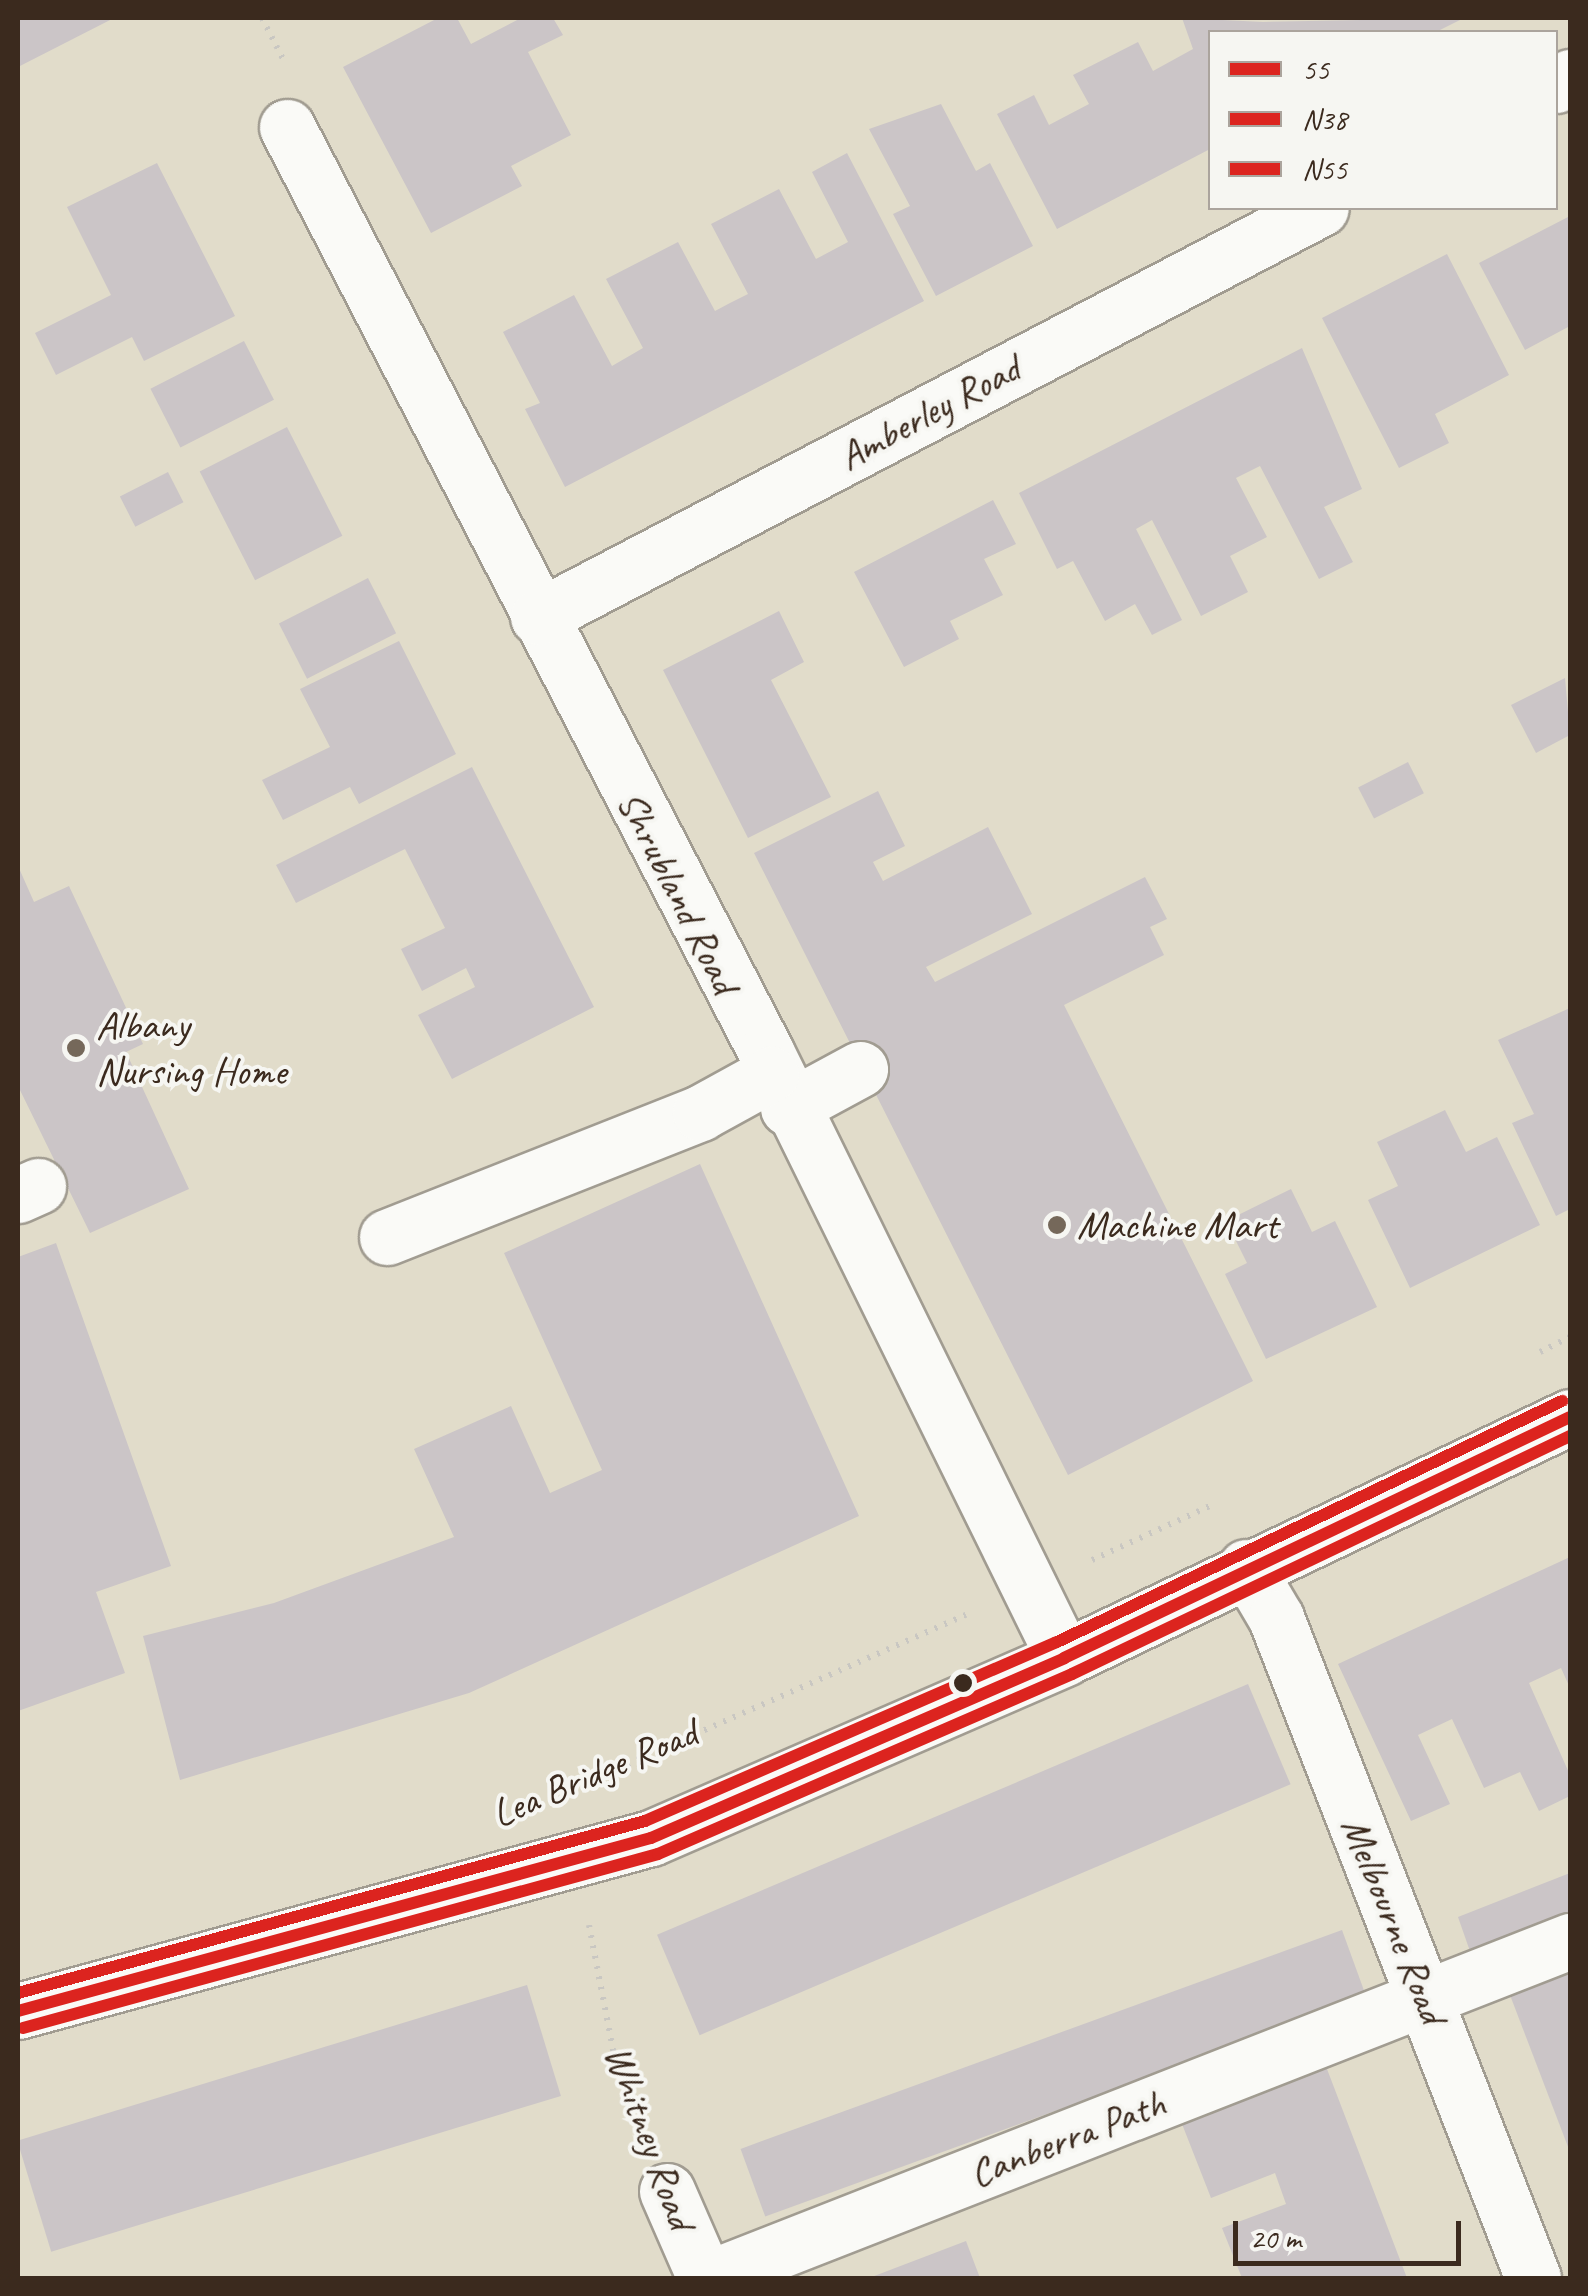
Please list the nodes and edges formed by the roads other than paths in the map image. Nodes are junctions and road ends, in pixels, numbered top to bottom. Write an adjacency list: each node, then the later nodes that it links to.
1 (287, 127): 3 (street, Shrubland Road)
2 (1316, 210): 3 (street, Amberley Road)
3 (538, 617): 5 (street, Shrubland Road)
4 (860, 1069): 5 (street)
5 (780, 1091): 6 (street); 9 (street, Shrubland Road)
6 (387, 1236)
7 (1570, 1416): 8 (street, Lea Bridge Road)
8 (1246, 1567): 9 (street, Lea Bridge Road); 11 (street, Melbourne Road)
9 (1064, 1658): 12 (street, Lea Bridge Road)
10 (1570, 1941): 11 (street, Canberra Path)
11 (1425, 1997): 14 (street, Canberra Path); 15 (street, Melbourne Road)
12 (18, 2011)
13 (667, 2191): 14 (street, Whitney Road)
14 (707, 2278)
15 (1533, 2278)

